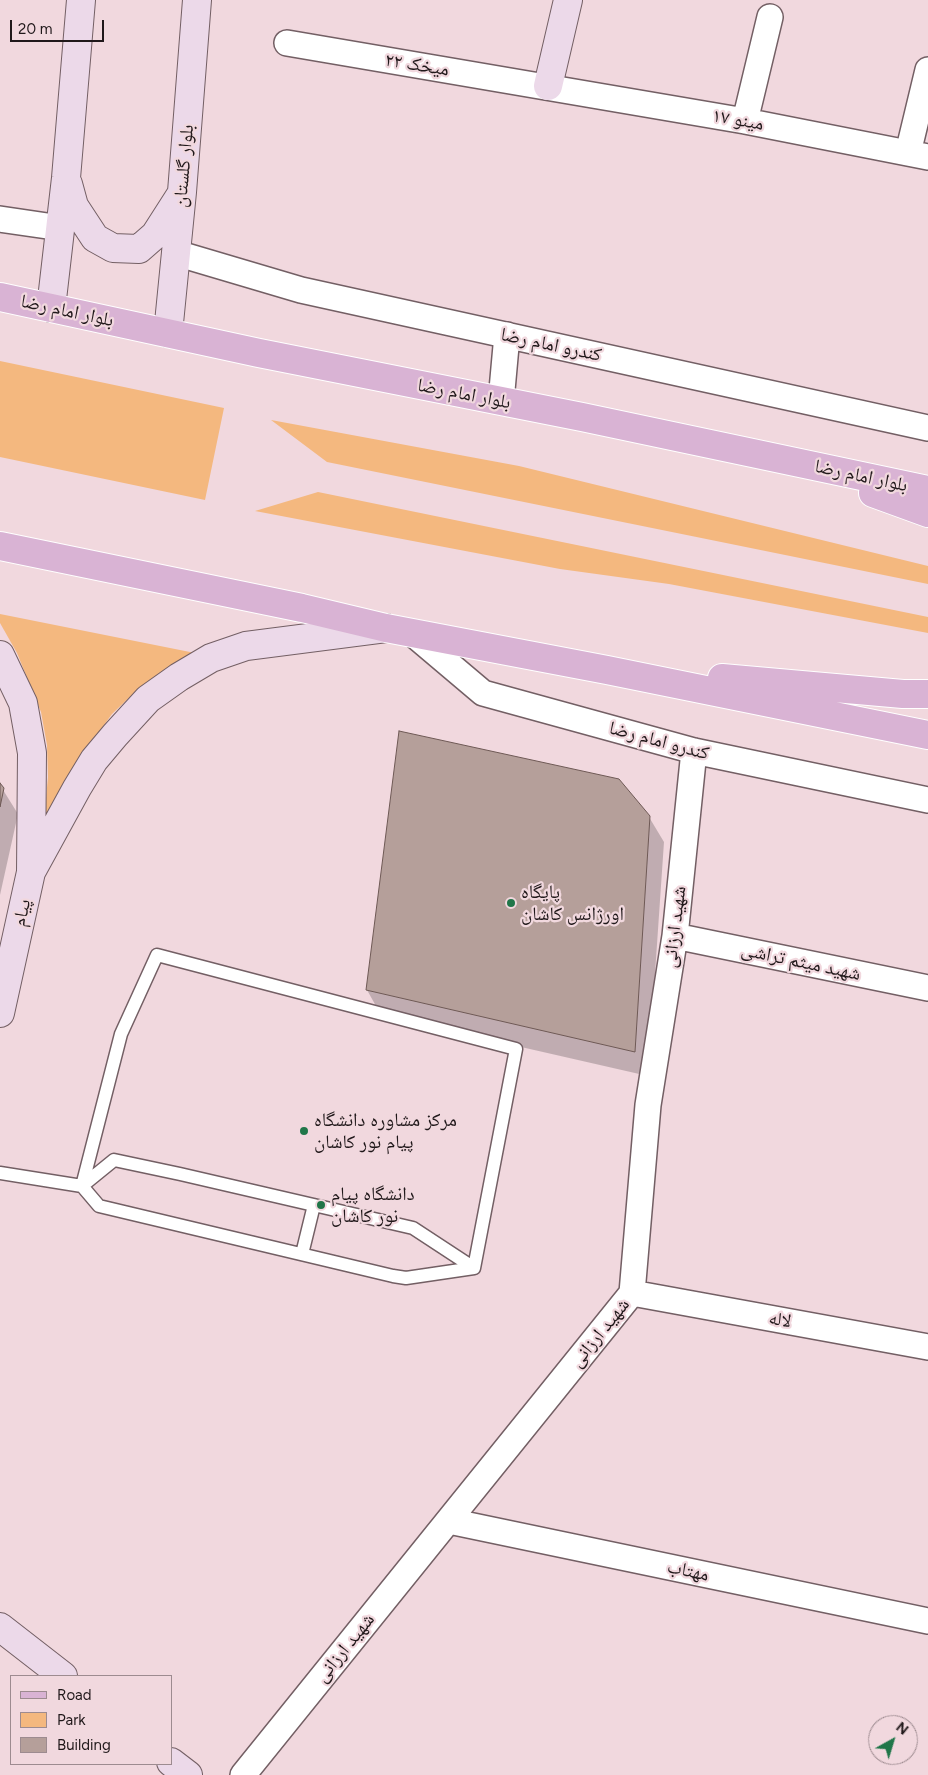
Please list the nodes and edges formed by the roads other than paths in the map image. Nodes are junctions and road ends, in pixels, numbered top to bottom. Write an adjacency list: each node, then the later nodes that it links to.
1 (81, 0): 10 (main road)
2 (197, 0): 11 (main road, بلوار گلستان)
3 (568, 0): 7 (main road)
4 (770, 17): 8 (street)
5 (287, 43): 7 (street, میخک ۲۲)
6 (928, 70): 9 (street)
7 (548, 86): 8 (street, مینو ۱۷)
8 (745, 121): 9 (street, مینو ۱۷)
9 (918, 155)
10 (66, 178): 11 (main road); 13 (main road)
11 (182, 192): 14 (main road, بلوار گلستان)
12 (0, 219): 13 (street)
13 (61, 228): 16 (main road)
14 (176, 252): 17 (main road, بلوار گلستان); 18 (street, کندرو امام رضا)
15 (0, 297): 16 (main road, بلوار امام رضا)
16 (51, 308): 17 (main road, بلوار امام رضا)
17 (168, 333): 19 (main road, بلوار امام رضا)
18 (507, 335): 19 (street); 20 (street, کندرو امام رضا)
19 (500, 401): 21 (main road, بلوار امام رضا)
20 (928, 428)
21 (777, 458): 22 (main road, بلوار امام رضا); 23 (main road)
22 (928, 490)
23 (928, 513)
24 (0, 546): 25 (main road)
25 (386, 628): 26 (main road); 33 (main road)
26 (412, 633): 28 (main road); 31 (street, کندرو امام رضا)
27 (0, 655): 33 (main road)
28 (586, 666): 29 (main road); 30 (main road)
29 (928, 694)
30 (928, 735)
31 (694, 751): 32 (street, کندرو امام رضا); 34 (street, شهید ارزانی)
32 (928, 800)
33 (31, 872): 36 (main road, پیام)
34 (675, 936): 35 (street, شهید میثم تراشی); 42 (street, شهید ارزانی)
35 (928, 988)
36 (0, 1013)
37 (0, 1173): 38 (lane)
38 (82, 1186): 39 (lane); 40 (lane); 41 (lane)
39 (314, 1205): 40 (lane); 41 (lane)
40 (302, 1254): 41 (lane)
41 (474, 1268)
42 (632, 1293): 43 (street, لاله); 44 (street, شهید ارزانی)
43 (928, 1347)
44 (449, 1521): 45 (street, مهتاب); 50 (street, شهید ارزانی)
45 (928, 1621)
46 (0, 1627): 47 (main road)
47 (62, 1675)
48 (172, 1763): 49 (main road)
49 (188, 1775)
50 (243, 1775)

